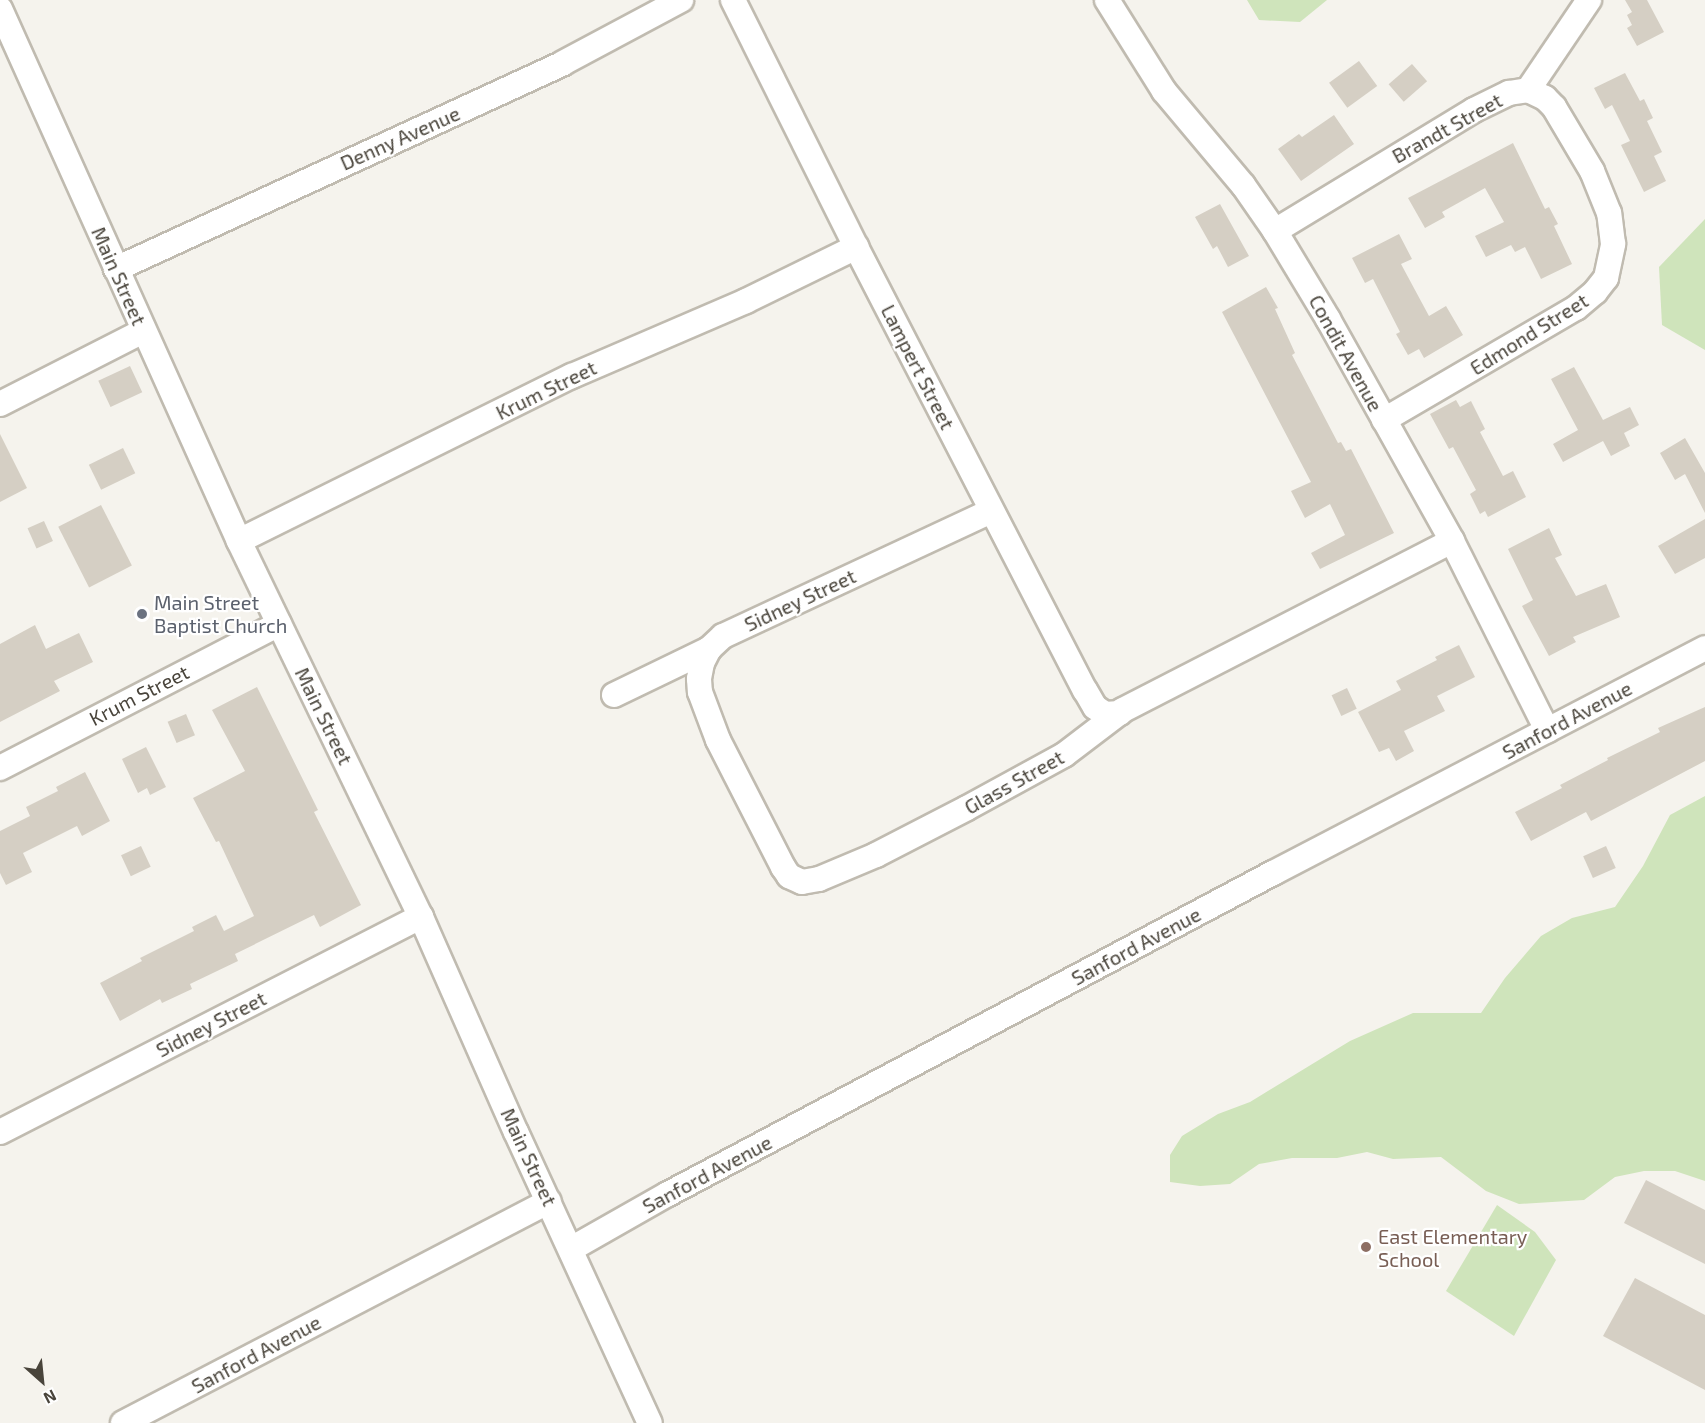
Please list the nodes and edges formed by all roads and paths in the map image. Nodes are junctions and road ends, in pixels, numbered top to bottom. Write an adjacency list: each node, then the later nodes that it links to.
1 (681, 0): 10 (street, Denny Avenue)
2 (733, 0): 9 (street, Lampert Street)
3 (1107, 0): 8 (street, Condit Avenue)
4 (1589, 0): 7 (street, Brandt Street)
5 (0, 9): 6 (street, Main Street)
6 (6, 39): 10 (street, Main Street)
7 (1528, 90): 8 (street, Brandt Street); 13 (street, Edmond Street)
8 (1275, 231): 13 (street, Condit Avenue)
9 (856, 247): 14 (street, Lampert Street); 15 (street, Krum Street)
10 (116, 268): 11 (street, Main Street)
11 (143, 331): 12 (street); 15 (street, Main Street)
12 (0, 404)
13 (1384, 420): 16 (street, Condit Avenue)
14 (991, 511): 19 (street, Sidney Street); 21 (street, Lampert Street)
15 (239, 541): 17 (street, Main Street)
16 (1452, 541): 21 (street, Glass Street); 22 (street, Condit Avenue)
17 (279, 624): 23 (street, Krum Street); 24 (street, Main Street)
18 (1705, 648): 22 (street, Sanford Avenue)
19 (709, 649): 20 (street, Sidney Street); 21 (street, Glass Street)
20 (614, 695)
21 (1120, 712)
22 (1547, 730): 27 (street, Sanford Avenue)
23 (0, 768)
24 (421, 916): 25 (street, Sidney Street); 26 (street, Main Street)
25 (0, 1132)
26 (549, 1201): 27 (street, Main Street); 28 (street, Sanford Avenue)
27 (571, 1249): 29 (street, Main Street)
28 (123, 1423)
29 (650, 1423)

